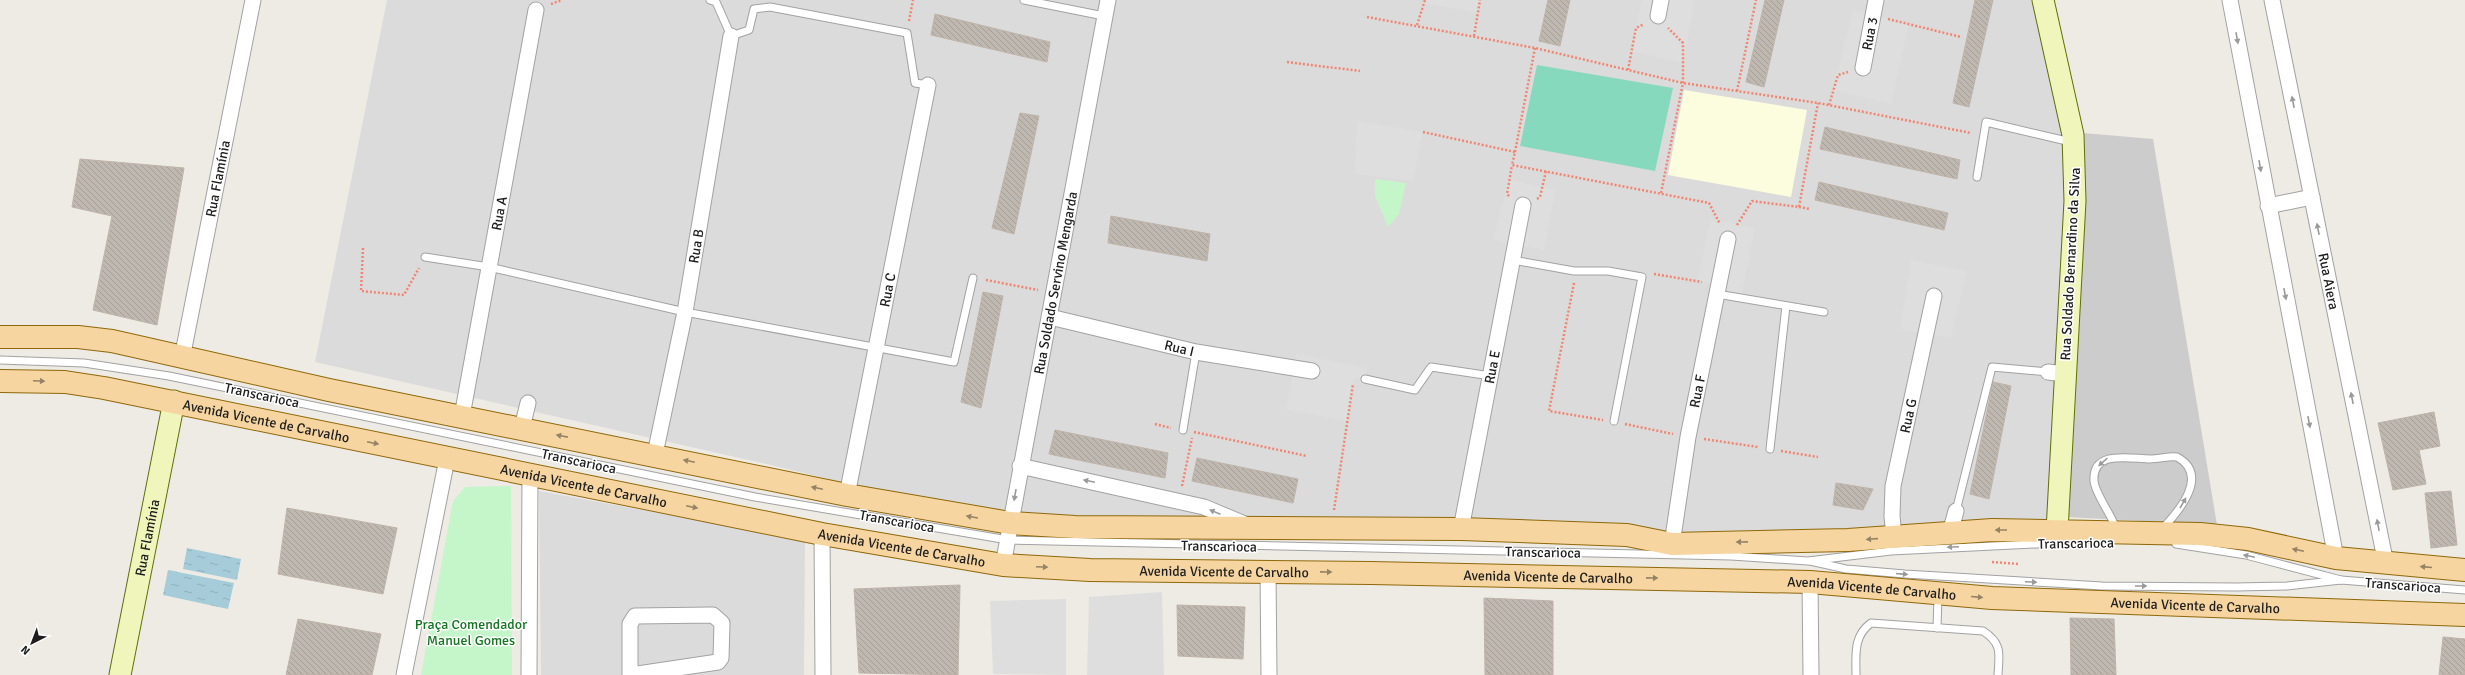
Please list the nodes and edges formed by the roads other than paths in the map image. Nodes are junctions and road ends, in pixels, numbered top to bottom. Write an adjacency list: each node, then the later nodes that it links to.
1 (253, 0): 35 (street, Rua Flamínia)
2 (710, 0): 13 (lane)
3 (1024, 0): 11 (lane)
4 (1108, 0): 11 (street, Rua Soldado Servino Mengarda)
5 (1661, 0): 12 (street)
6 (1876, 0): 14 (street, Rua 3)
7 (2043, 0): 16 (street, Rua Soldado Bernardino da Silva)
8 (2230, 0): 20 (street, one-way to 20)
9 (2272, 0): 18 (street, Rua Aiera, one-way to 9)
10 (536, 10): 24 (street, Rua A)
11 (1104, 16): 31 (street, Rua Soldado Servino Mengarda)
12 (1658, 16)
13 (731, 36): 15 (lane); 29 (street, Rua B)
14 (1863, 68)
15 (928, 85): 33 (street, Rua C)
16 (2074, 143): 17 (lane); 38 (street, Rua Soldado Bernardino da Silva)
17 (1977, 177)
18 (2312, 196): 20 (street); 68 (street, Rua Aiera, one-way to 18)
19 (1522, 205): 23 (street, Rua E)
20 (2268, 206): 66 (street, one-way to 66)
21 (1728, 239): 26 (street, Rua F)
22 (425, 257): 24 (lane)
23 (1513, 260): 39 (street, Rua E); 45 (lane)
24 (489, 267): 29 (lane); 44 (street, Rua A)
25 (973, 278): 33 (lane)
26 (1719, 289): 28 (lane); 65 (street, Rua F)
27 (1934, 296): 62 (street, Rua G)
28 (1786, 306): 30 (lane); 48 (lane)
29 (685, 312): 33 (lane); 49 (street, Rua B)
30 (1824, 312)
31 (1050, 317): 34 (street, Rua I); 51 (street, Rua Soldado Servino Mengarda)
32 (0, 337): 35 (main road)
33 (876, 349): 53 (street, Rua C)
34 (1196, 352): 37 (street, Rua I); 47 (lane)
35 (182, 358): 44 (main road)
36 (0, 360): 58 (lane, Transcarioca)
37 (1312, 371)
38 (2057, 373): 54 (lane); 57 (street, Rua Soldado Bernardino da Silva)
39 (1492, 376): 40 (lane); 56 (street, Rua E)
40 (1365, 379)
41 (0, 381): 42 (main road, Avenida Vicente de Carvalho, one-way to 42)
42 (174, 400): 50 (main road, Avenida Vicente de Carvalho, one-way to 50); 78 (street, Rua Flamínia)
43 (528, 402): 46 (street)
44 (462, 416): 46 (main road)
45 (1614, 422)
46 (522, 428): 49 (main road, one-way to 46)
47 (1183, 430)
48 (1770, 449)
49 (655, 454): 53 (main road, one-way to 49)
50 (447, 459): 52 (main road, Avenida Vicente de Carvalho); 79 (street)
51 (1020, 466): 55 (street, one-way to 51); 58 (street, Rua Soldado Servino Mengarda, one-way to 58)
52 (530, 473): 61 (main road, Avenida Vicente de Carvalho, one-way to 61); 80 (street)
53 (847, 495): 58 (main road, one-way to 53)
54 (1956, 511): 60 (street)
55 (1251, 527): 56 (main road); 58 (main road)
56 (1461, 529): 65 (main road)
57 (2057, 530): 59 (main road); 60 (main road, one-way to 60)
58 (1009, 532): 67 (lane, Transcarioca); 69 (street, Rua Soldado Servino Mengarda)
59 (2117, 532): 63 (main road); 63 (lane, one-way to 59)
60 (1950, 533): 62 (main road)
61 (822, 534): 69 (main road, Avenida Vicente de Carvalho); 82 (street)
62 (1894, 537): 65 (main road, one-way to 65)
63 (2162, 538): 66 (main road, one-way to 63); 72 (lane, Transcarioca, one-way to 63)
64 (2088, 542): 67 (lane, Transcarioca, one-way to 67)
65 (1672, 544)
66 (2336, 558): 68 (main road)
67 (1808, 561): 72 (lane, Transcarioca, one-way to 72)
68 (2386, 564): 70 (main road, one-way to 68)
69 (1003, 565): 71 (main road, Avenida Vicente de Carvalho, one-way to 71)
70 (2465, 570)
71 (1268, 571): 73 (main road, Avenida Vicente de Carvalho, one-way to 73); 83 (street)
72 (2341, 580): 74 (lane, Transcarioca)
73 (1810, 582): 75 (main road, Avenida Vicente de Carvalho); 84 (street)
74 (2465, 590)
75 (1938, 594): 76 (main road, Avenida Vicente de Carvalho, one-way to 76); 77 (lane)
76 (2465, 615)
77 (1936, 628): 85 (lane); 86 (lane)
78 (120, 675)
79 (404, 675)
80 (529, 675)
81 (631, 675): 81 (street)
82 (823, 675)
83 (1269, 675)
84 (1811, 675)
85 (1856, 675)
86 (1998, 675)

